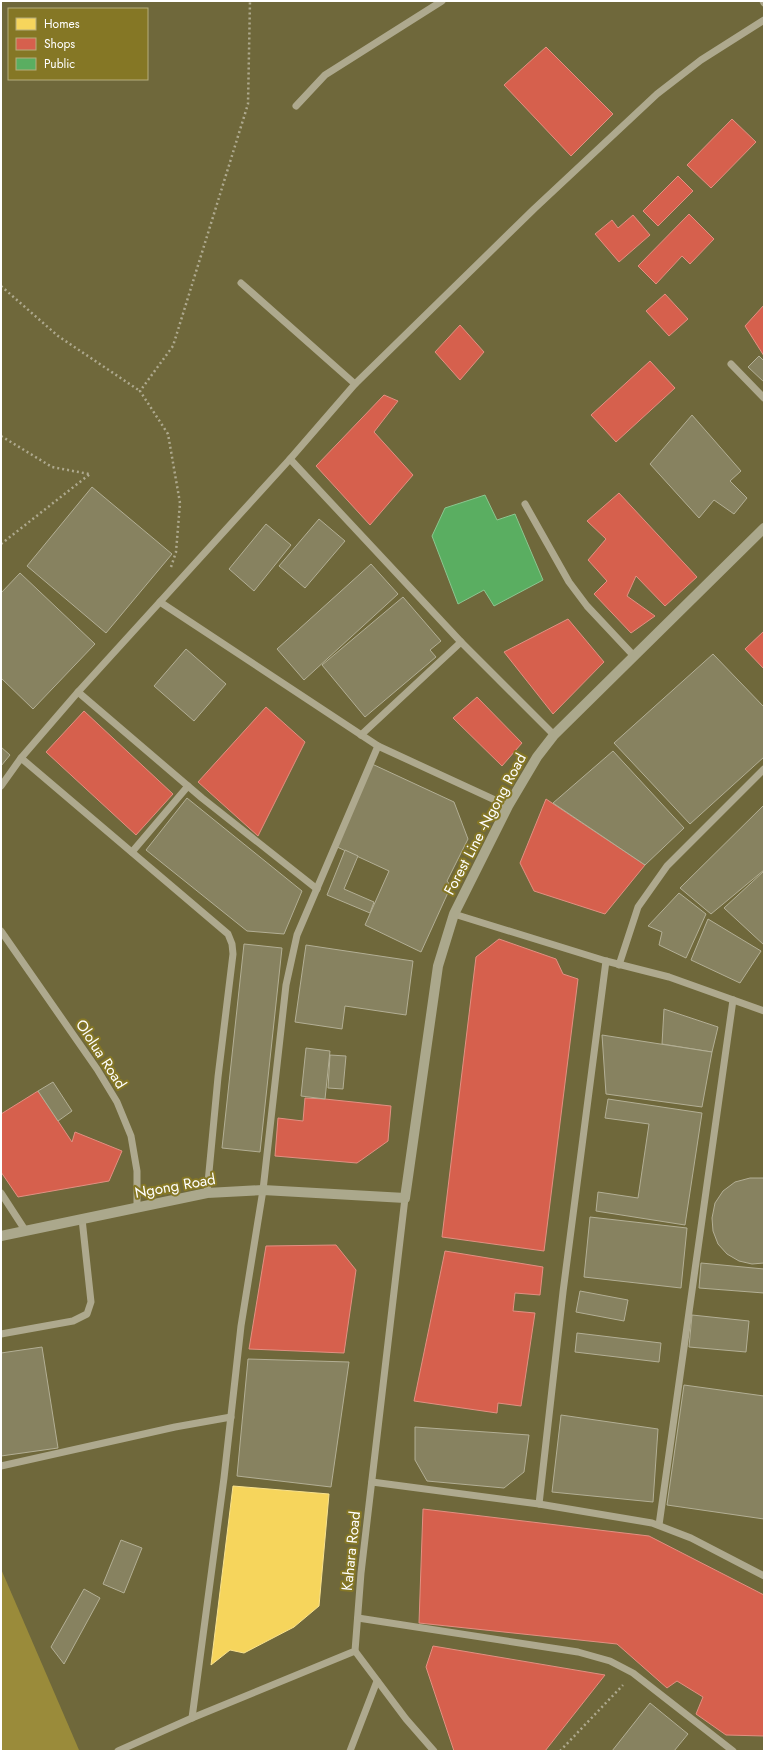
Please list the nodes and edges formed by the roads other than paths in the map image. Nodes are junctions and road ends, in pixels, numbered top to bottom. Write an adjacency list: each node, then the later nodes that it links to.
1 (442, 1): 3 (street)
2 (764, 20): 6 (street)
3 (296, 106)
4 (240, 283): 6 (street)
5 (731, 364): 7 (street)
6 (355, 384): 8 (street)
7 (764, 398)
8 (290, 459): 11 (street); 12 (street)
9 (524, 504): 13 (street)
10 (764, 528): 13 (main road, Forest Line -Ngong Road)
11 (160, 602): 14 (street); 15 (street)
12 (461, 642): 15 (street); 16 (street)
13 (633, 655): 16 (main road, Forest Line -Ngong Road)
14 (78, 692): 18 (street); 21 (street)
15 (361, 735): 17 (street)
16 (554, 735): 22 (main road, Forest Line -Ngong Road)
17 (378, 746): 22 (street); 24 (street)
18 (21, 758): 20 (street); 23 (street)
19 (764, 769): 28 (street)
20 (1, 786)
21 (188, 786): 23 (street); 24 (street)
22 (508, 806): 25 (main road, Forest Line -Ngong Road)
23 (132, 852): 33 (street)
24 (317, 889): 31 (street)
25 (454, 914): 27 (street); 34 (main road, Forest Line -Ngong Road)
26 (1, 931): 35 (street, Ololua Road)
27 (606, 961): 28 (street); 43 (street)
28 (619, 965): 29 (street)
29 (733, 1000): 30 (street); 44 (street)
30 (763, 1009)
31 (263, 1190): 33 (main road, Ngong Road); 34 (main road, Ngong Road); 40 (street)
32 (1, 1193): 37 (street)
33 (207, 1193): 35 (main road, Ngong Road)
34 (404, 1198): 42 (street, Kahara Road)
35 (137, 1208): 36 (main road, Ngong Road)
36 (82, 1219): 37 (main road, Ngong Road); 39 (street)
37 (25, 1230): 38 (main road, Ngong Road)
38 (1, 1236)
39 (1, 1334)
40 (231, 1417): 41 (street); 49 (street)
41 (1, 1466)
42 (372, 1482): 43 (street); 46 (street, Kahara Road)
43 (539, 1504): 44 (street)
44 (659, 1525): 45 (street)
45 (764, 1576)
46 (358, 1618): 47 (street, Kahara Road); 53 (street)
47 (355, 1651): 48 (street); 49 (street)
48 (377, 1681): 51 (street); 52 (street)
49 (192, 1718): 50 (street)
50 (118, 1751)
51 (350, 1751)
52 (434, 1751)
53 (733, 1751)

